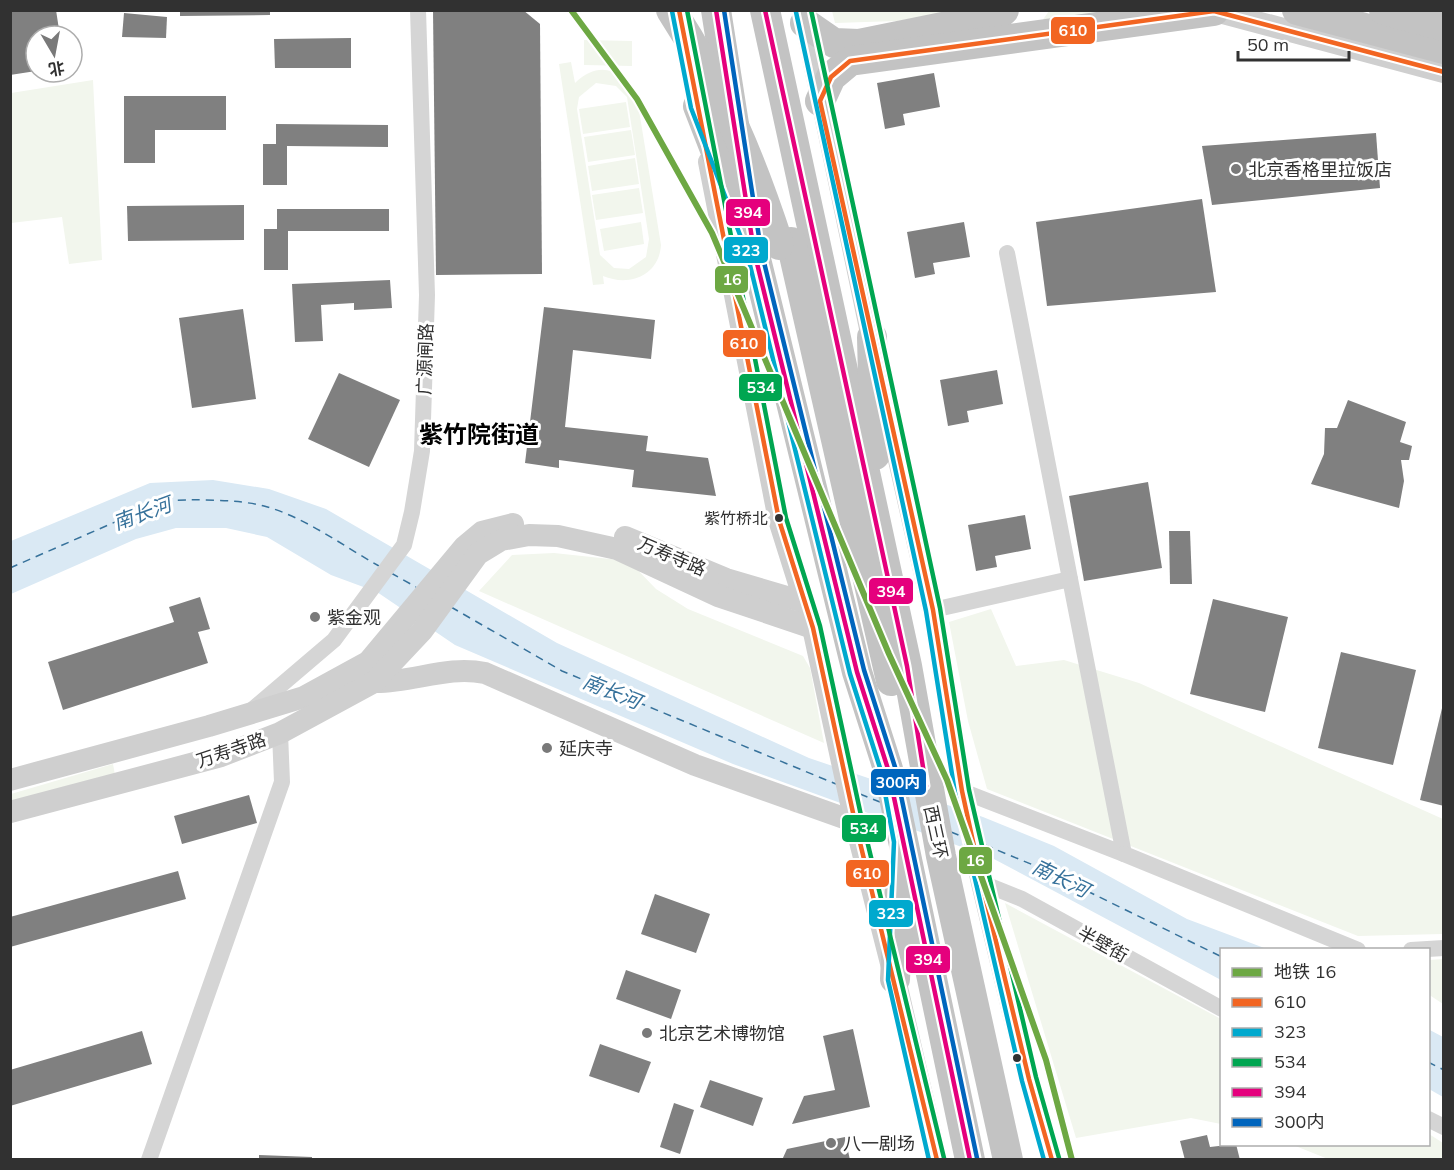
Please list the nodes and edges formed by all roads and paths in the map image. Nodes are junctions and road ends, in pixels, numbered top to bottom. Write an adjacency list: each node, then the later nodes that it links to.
1 (418, 10): 31 (street, 广源闸路)
2 (671, 10): 20 (highway, bridge)
3 (679, 10): 19 (street)
4 (687, 10): 20 (highway)
5 (716, 10): 20 (highway)
6 (765, 10): 23 (highway, 西三环)
7 (1005, 10): 12 (highway)
8 (1297, 10): 13 (highway)
9 (1436, 10): 11 (highway)
10 (1213, 11): 17 (street); 18 (highway)
11 (1443, 13)
12 (804, 17): 18 (street)
13 (1382, 21): 14 (highway); 15 (highway); 16 (highway)
14 (1443, 26)
15 (1443, 49)
16 (1443, 64)
17 (1443, 72)
18 (820, 101): 22 (street)
19 (698, 106): 20 (highway); 26 (street)
20 (775, 246): 34 (highway); 38 (highway, 西三环)
21 (1007, 253): 25 (street)
22 (872, 337): 23 (highway); 27 (street)
23 (878, 527): 34 (highway, 西三环)
24 (453, 573): 26 (street, 万寿寺路); 28 (street); 29 (street, 万寿寺路)
25 (1070, 579): 27 (street); 39 (street)
26 (804, 602): 29 (street)
27 (933, 610): 35 (street)
28 (414, 625): 30 (street, 万寿寺路); 31 (street, 万寿寺路)
29 (813, 628): 37 (street)
30 (374, 682): 32 (street, 万寿寺路); 37 (street)
31 (247, 714): 33 (street, 万寿寺路)
32 (280, 733): 36 (street, 万寿寺路); 46 (street)
33 (10, 780)
34 (927, 789): 49 (highway, 西三环)
35 (962, 791): 39 (street); 40 (street)
36 (10, 812)
37 (855, 822): 42 (street)
38 (902, 841): 42 (highway); 48 (highway, 西三环)
39 (1124, 855): 41 (street)
40 (980, 876): 43 (street, 半壁街); 50 (street)
41 (1353, 948)
42 (895, 979): 47 (street)
43 (1220, 1008)
44 (1430, 1120): 45 (street)
45 (1443, 1128)
46 (149, 1160)
47 (937, 1160)
48 (970, 1160)
49 (1008, 1160)
50 (1052, 1160)

